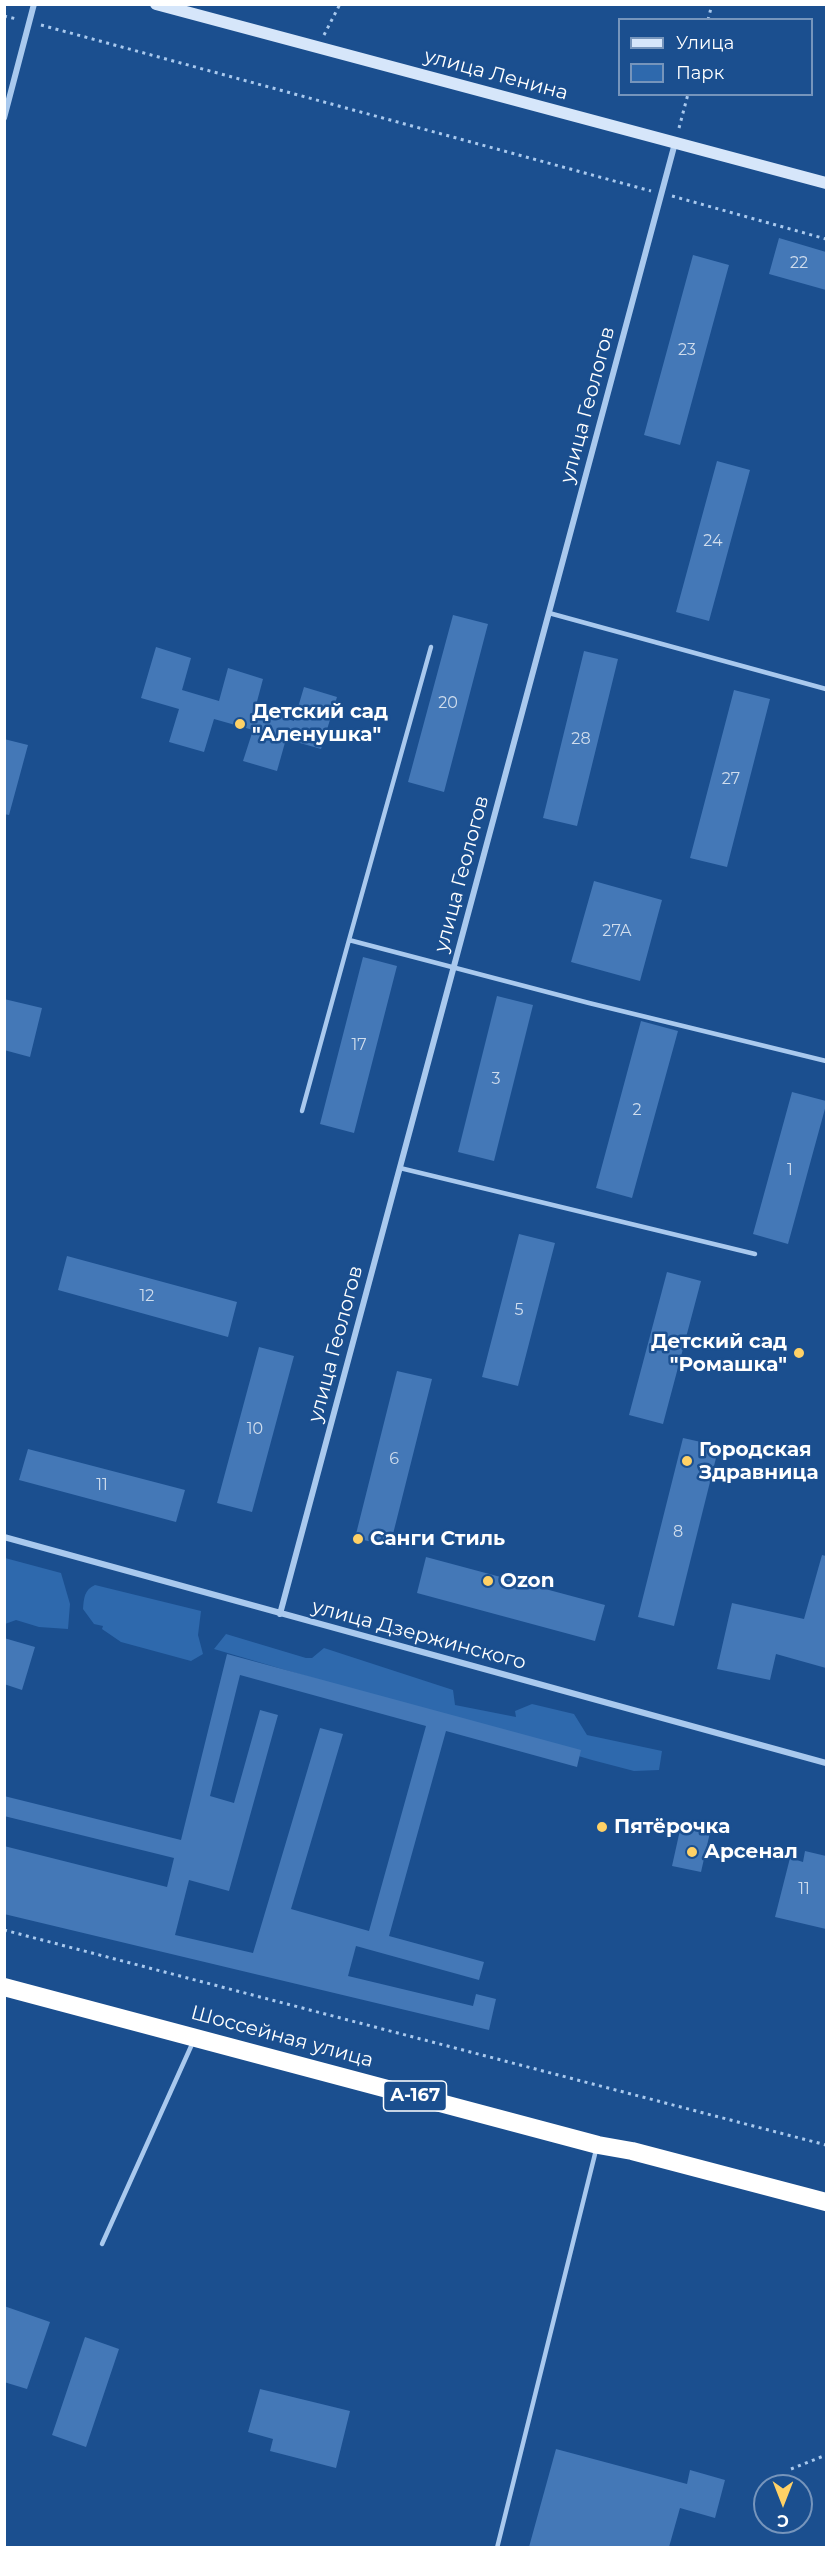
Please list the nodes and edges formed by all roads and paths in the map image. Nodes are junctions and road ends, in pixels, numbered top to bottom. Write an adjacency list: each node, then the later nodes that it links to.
1 (34, 4): 5 (street)
2 (156, 4): 6 (street, улица Ленина)
3 (340, 4): 6 (path)
4 (4, 16): 5 (path)
5 (30, 22): 8 (street); 11 (path)
6 (317, 48): 9 (street, улица Ленина)
7 (687, 96): 9 (path)
8 (4, 118)
9 (675, 143): 10 (street, улица Ленина); 11 (street, улица Геологов)
10 (826, 183)
11 (661, 193): 12 (path); 13 (street, улица Геологов)
12 (826, 239)
13 (549, 613): 15 (lane); 17 (street, улица Геологов)
14 (431, 647): 16 (lane)
15 (826, 689)
16 (349, 940): 17 (lane); 19 (lane)
17 (454, 967): 18 (lane); 20 (street, улица Геологов)
18 (826, 1060)
19 (302, 1111)
20 (400, 1168): 21 (lane); 23 (street, улица Геологов)
21 (756, 1254)
22 (4, 1537): 23 (street, улица Дзержинского)
23 (280, 1614): 24 (street, улица Дзержинского)
24 (826, 1763)
25 (4, 1930): 29 (path)
26 (4, 1987): 27 (highway, Шоссейная улица / А-167)
27 (195, 2037): 28 (highway, Шоссейная улица / А-167); 31 (lane)
28 (598, 2145): 30 (highway, Шоссейная улица / А-167); 34 (lane)
29 (826, 2145)
30 (826, 2202)
31 (102, 2244)
32 (826, 2455): 33 (path)
33 (791, 2469)
34 (497, 2547)

